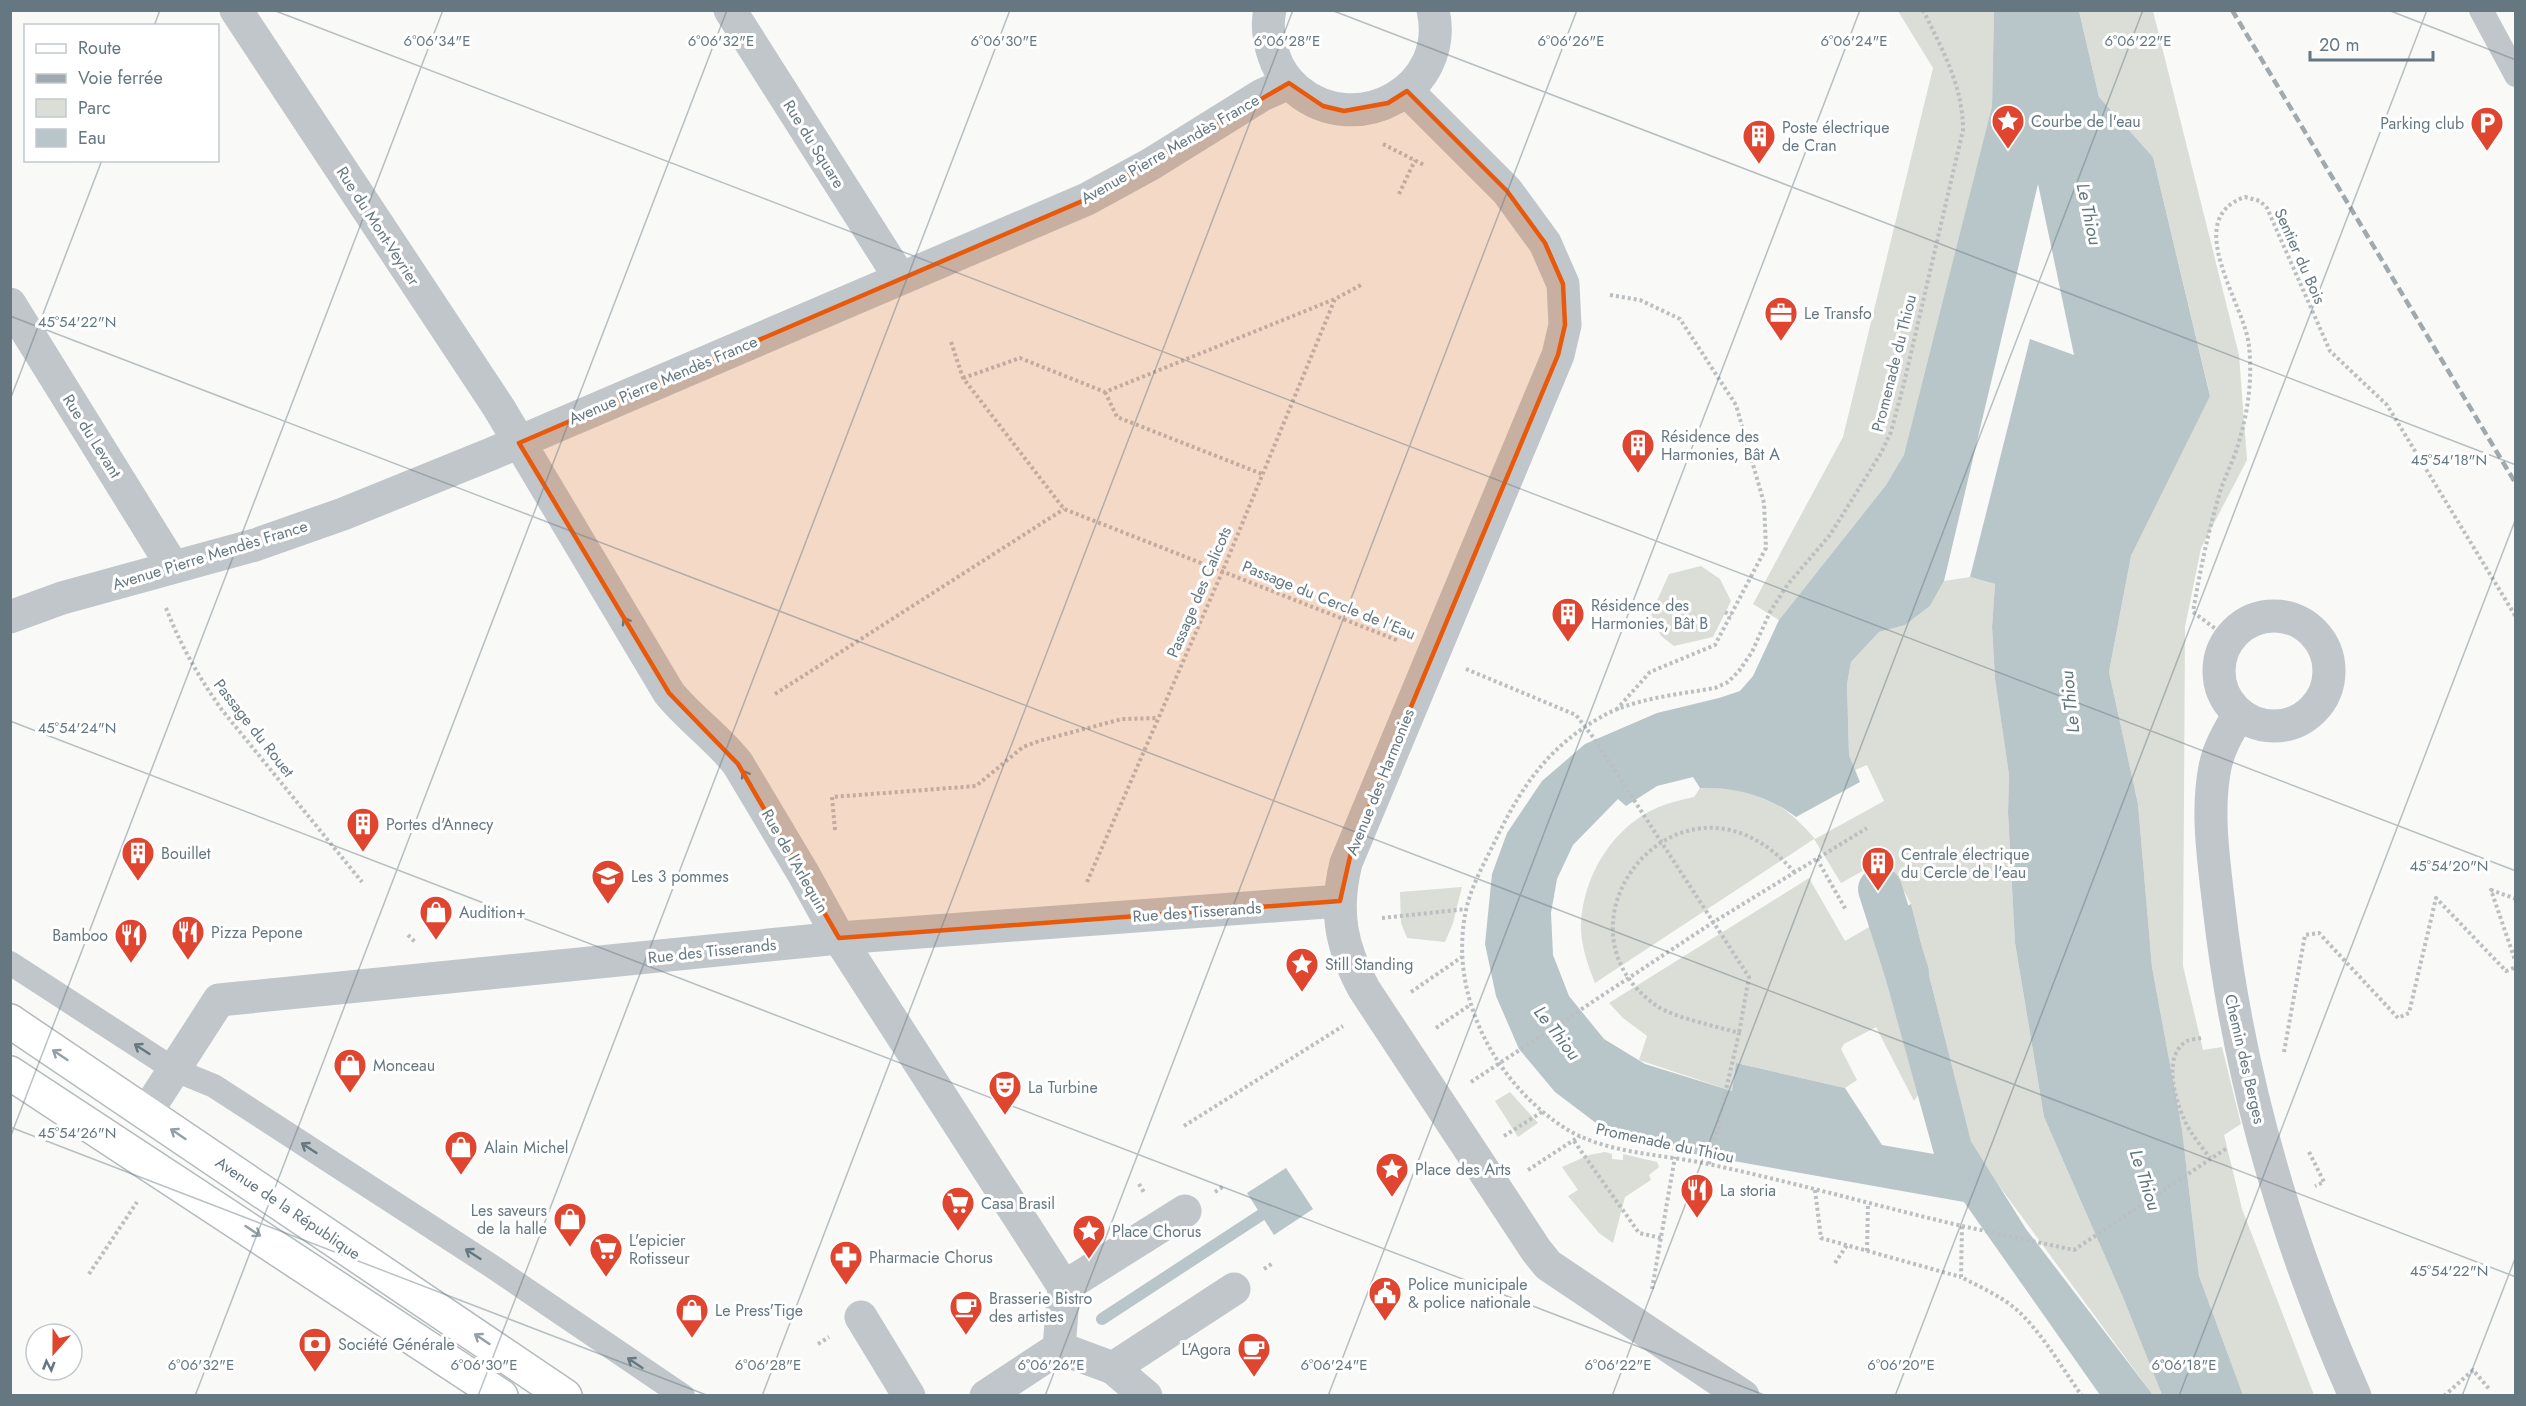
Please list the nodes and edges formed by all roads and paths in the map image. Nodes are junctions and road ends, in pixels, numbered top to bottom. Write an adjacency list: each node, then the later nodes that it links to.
1 (236, 10): 22 (street, Rue du Mont-Veyrier)
2 (730, 10): 14 (street, Rue du Square)
3 (1270, 10): 8 (street)
4 (1923, 10): 34 (path, Promenade du Thiou)
5 (2481, 10): 7 (lane)
6 (1435, 13): 9 (street)
7 (2516, 75)
8 (1289, 83): 9 (street); 14 (street, Avenue Pierre Mendès France)
9 (1407, 91): 32 (street, Avenue des Harmonies)
10 (1384, 145): 11 (path)
11 (1415, 160): 12 (path); 13 (path)
12 (1427, 166)
13 (1399, 194)
14 (900, 278): 22 (street, Avenue Pierre Mendès France)
15 (1362, 285): 17 (path)
16 (1610, 296): 28 (path)
17 (1335, 299): 21 (path); 23 (path, Passage des Calicots)
18 (10, 304): 25 (street, Rue du Levant)
19 (951, 342): 20 (path)
20 (963, 378): 21 (path); 24 (path)
21 (1105, 392): 23 (path)
22 (519, 442): 25 (street, Avenue Pierre Mendès France); 51 (street, Rue de l'Arlequin, one-way to 22)
23 (1262, 474): 26 (path, Passage des Calicots)
24 (1064, 509): 26 (path, Passage du Cercle de l'Eau); 33 (path)
25 (163, 570): 29 (street, Avenue Pierre Mendès France); 43 (path, Passage du Rouet)
26 (1222, 570): 32 (path, Passage du Cercle de l'Eau); 36 (path, Passage des Calicots)
27 (1725, 612): 28 (path)
28 (1731, 616): 34 (path)
29 (10, 617)
30 (2516, 617): 31 (path, Sentier du Bois)
31 (2229, 639): 35 (street); 35 (street)
32 (1432, 654): 37 (path, Passage du Cercle de l'Eau); 45 (street, Avenue des Harmonies)
33 (775, 694)
34 (1617, 710): 37 (path, Promenade du Thiou)
35 (2239, 714): 61 (street, Chemin des Berges)
36 (1157, 718): 39 (path); 49 (path, Passage des Calicots)
37 (1585, 727): 40 (path, Passage du Cercle de l'Eau); 46 (path, Promenade du Thiou)
38 (1867, 828): 41 (path)
39 (835, 830)
40 (1660, 842): 42 (path); 50 (path, Passage du Cercle de l'Eau); 55 (path)
41 (1817, 859): 42 (path); 47 (path)
42 (1795, 873): 50 (path)
43 (362, 882)
44 (2516, 899): 54 (path)
45 (1340, 901): 49 (street, Rue des Tisserands); 105 (street, Avenue des Harmonies)
46 (1466, 909): 48 (path); 52 (path, Promenade du Thiou)
47 (1846, 910)
48 (1382, 918)
49 (1071, 921): 51 (street, Rue des Tisserands)
50 (1713, 924): 55 (path); 62 (path, Passage du Cercle de l'Eau)
51 (839, 938): 66 (street, Rue des Tisserands); 92 (street, Rue de l'Arlequin)
52 (1462, 957): 56 (path); 57 (path, Promenade du Thiou)
53 (10, 963): 66 (lane, one-way to 53)
54 (2516, 965): 63 (path)
55 (1629, 978): 62 (path); 64 (path)
56 (1411, 992)
57 (1470, 1005): 60 (path); 64 (path, Promenade du Thiou)
58 (1352, 1020): 65 (path)
59 (10, 1021): 71 (main road, Avenue de la République, one-way to 59)
60 (1434, 1029)
61 (2237, 1030): 78 (path); 107 (street, Chemin des Berges)
62 (1739, 1033): 79 (path, Passage du Cercle de l'Eau)
63 (2282, 1059)
64 (1499, 1063): 69 (path); 70 (path, Promenade du Thiou)
65 (1279, 1066): 67 (path); 72 (path)
66 (175, 1070): 71 (street, Rue des Tisserands); 101 (lane, one-way to 66)
67 (1282, 1071)
68 (10, 1072): 80 (main road)
69 (1468, 1084)
70 (1542, 1112): 73 (path); 74 (path, Promenade du Thiou)
71 (146, 1113): 100 (main road, Avenue de la République, one-way to 71)
72 (1184, 1126)
73 (1504, 1136)
74 (1580, 1136): 75 (path); 77 (path, Promenade du Thiou)
75 (1574, 1141): 81 (path); 86 (path)
76 (2225, 1149): 78 (path, Promenade du Thiou)
77 (1675, 1157): 79 (path, Promenade du Thiou); 86 (path)
78 (2210, 1158): 85 (path, Promenade du Thiou)
79 (1709, 1164): 82 (path, Promenade du Thiou)
80 (159, 1170): 90 (path); 99 (main road, one-way to 99)
81 (1527, 1171)
82 (1815, 1190): 83 (path, Promenade du Thiou); 87 (path)
83 (1869, 1204): 85 (path, Promenade du Thiou); 88 (path)
84 (1185, 1210): 92 (street)
85 (1962, 1226): 91 (path)
86 (1661, 1239): 94 (path)
87 (1846, 1245): 88 (path); 89 (path)
88 (1867, 1251): 91 (path)
89 (1835, 1263)
90 (89, 1274)
91 (1961, 1277): 106 (path)
92 (1064, 1287): 96 (street)
93 (1233, 1289): 97 (street)
94 (1652, 1292)
95 (861, 1317): 102 (street)
96 (1059, 1348): 97 (street); 103 (street)
97 (1113, 1368): 104 (street)
98 (2490, 1390): 108 (path)
99 (501, 1395)
100 (565, 1395)
101 (683, 1395)
102 (909, 1395)
103 (986, 1395)
104 (1146, 1395)
105 (1743, 1395)
106 (2082, 1395)
107 (2355, 1395)
108 (2444, 1395)

